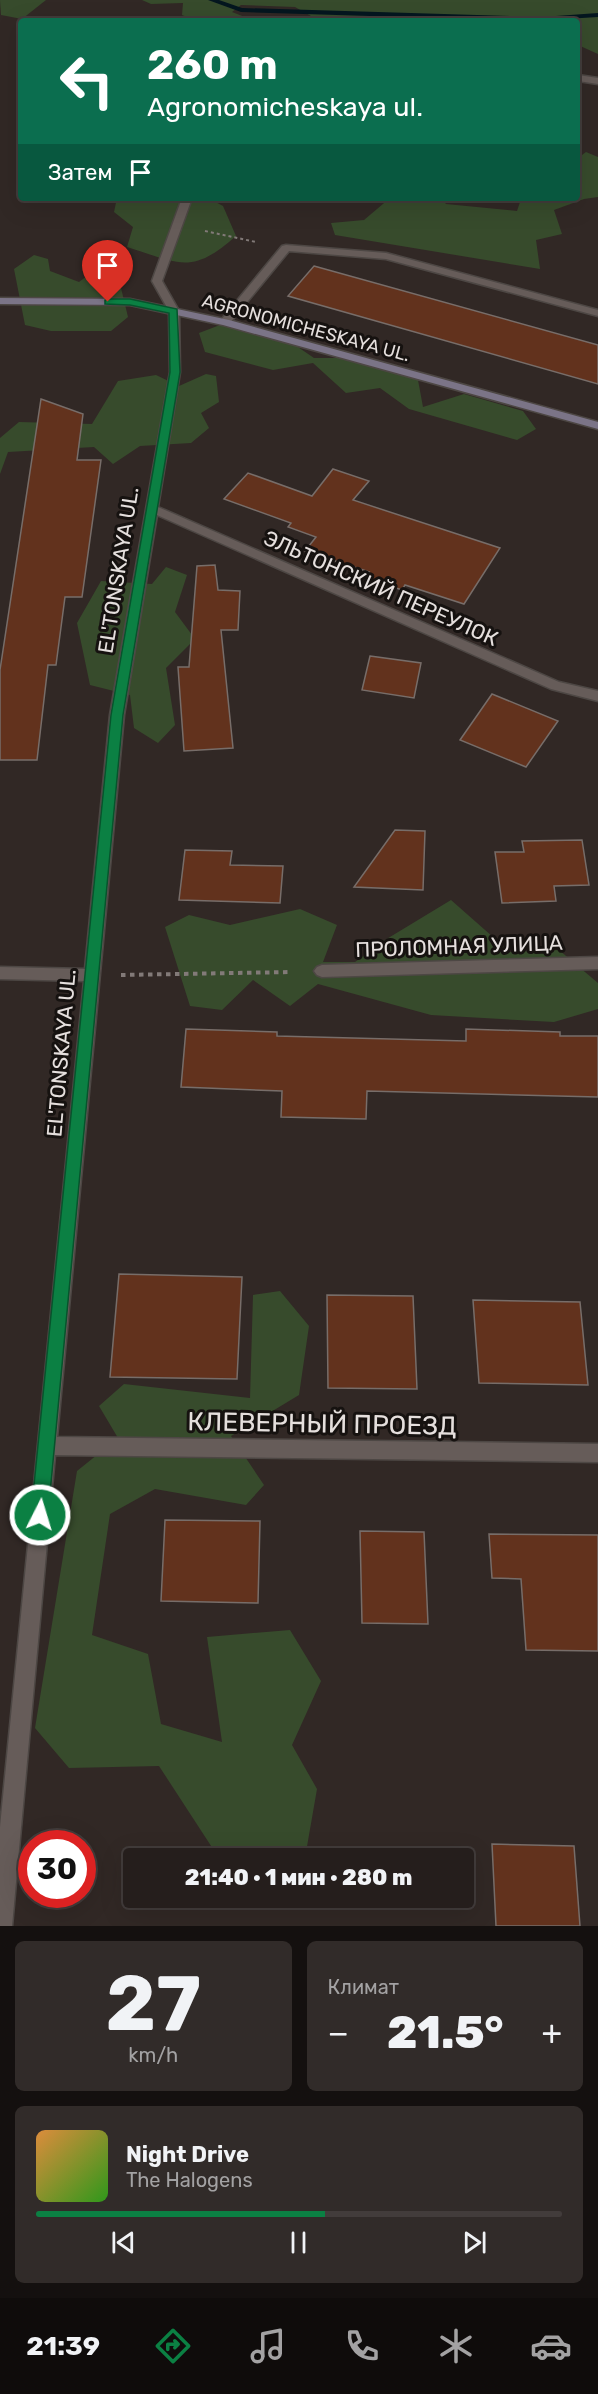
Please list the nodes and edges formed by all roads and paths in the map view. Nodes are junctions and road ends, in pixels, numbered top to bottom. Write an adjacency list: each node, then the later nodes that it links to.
1 (580, 78): 2 (street)
2 (598, 81)
3 (186, 201): 4 (street, EL'TONSKAYA UL.)
4 (178, 225): 5 (path); 7 (street, EL'TONSKAYA UL.)
5 (286, 248): 8 (street); 9 (street)
6 (0, 301): 7 (street, AGRONOMICHESKAYA UL.)
7 (174, 311): 9 (street, AGRONOMICHESKAYA UL.); 11 (street, EL'TONSKAYA UL.)
8 (598, 313)
9 (225, 321): 10 (street, AGRONOMICHESKAYA UL.)
10 (598, 426)
11 (151, 508): 12 (street, ЭЛЬТОНСКИЙ ПЕРЕУЛОК); 16 (street, EL'TONSKAYA UL.)
12 (598, 696)
13 (598, 963): 14 (street, ПРОЛОМНАЯ УЛИЦА)
14 (322, 971): 16 (path)
15 (0, 973): 16 (street)
16 (90, 975): 17 (street, EL'TONSKAYA UL.)
17 (46, 1446): 18 (street, КЛЕВЕРНЫЙ ПРОЕЗД); 19 (street, EL'TONSKAYA UL.)
18 (598, 1453)
19 (2, 1926)

